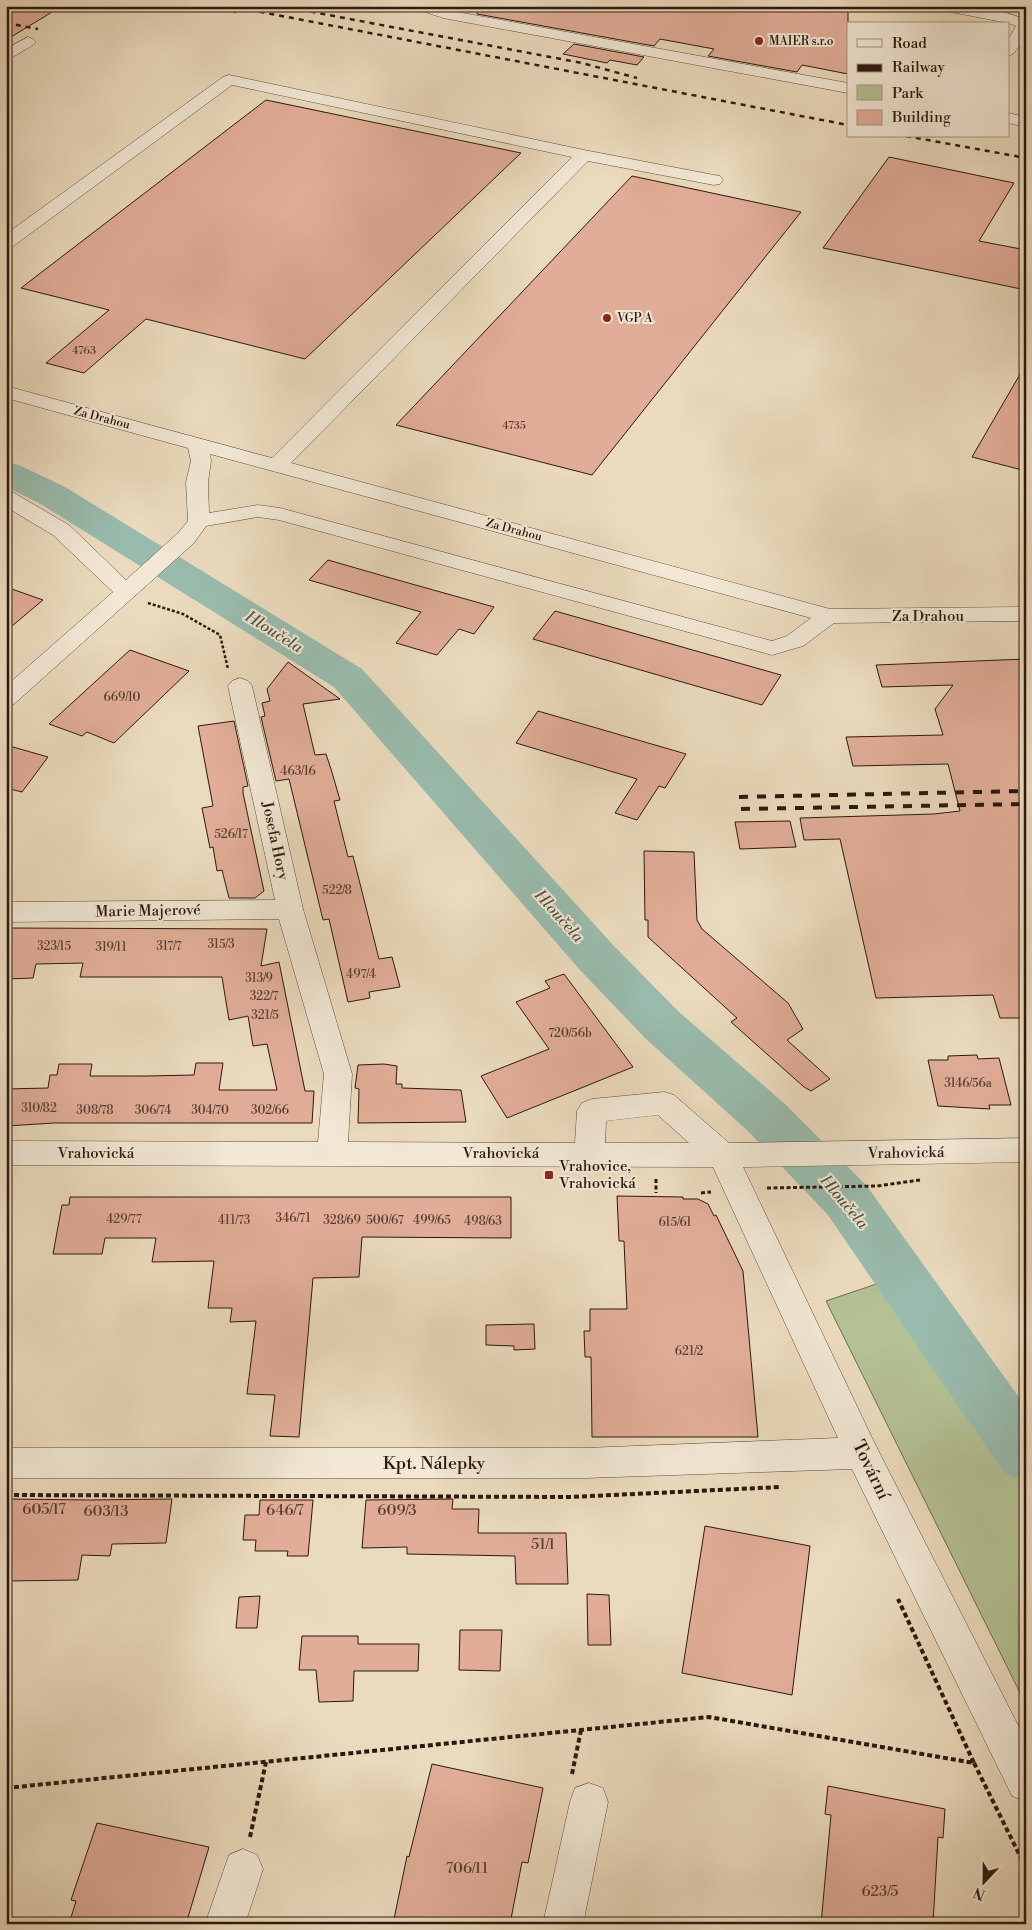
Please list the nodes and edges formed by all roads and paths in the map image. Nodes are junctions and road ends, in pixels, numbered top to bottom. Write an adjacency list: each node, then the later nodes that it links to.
1 (422, 6): 6 (street)
2 (941, 6): 4 (street)
3 (28, 42): 5 (street)
4 (1010, 48)
5 (6, 56)
6 (847, 88)
7 (1010, 118): 8 (street)
8 (1026, 122)
9 (584, 155): 10 (street); 11 (street); 14 (street)
10 (714, 180)
11 (6, 243)
12 (6, 392): 13 (street, Za Drahou)
13 (198, 445): 14 (street, Za Drahou); 16 (street)
14 (276, 466): 19 (street, Za Drahou)
15 (6, 498): 17 (street)
16 (193, 529): 17 (street); 19 (street)
17 (130, 587): 20 (path); 21 (street)
18 (1026, 614): 19 (street, Za Drahou)
19 (829, 616)
20 (240, 686): 22 (street, Josefa Hory)
21 (6, 699)
22 (290, 909): 23 (street, Marie Majerové); 26 (street, Josefa Hory)
23 (6, 912)
24 (1026, 1150): 28 (street, Vrahovická)
25 (6, 1153): 26 (street, Vrahovická)
26 (332, 1153): 27 (street, Vrahovická)
27 (589, 1153): 28 (street, Vrahovická); 28 (street)
28 (722, 1155): 31 (street, Tovární)
29 (877, 1186): 30 (path)
30 (780, 1187)
31 (862, 1454): 32 (street, Kpt. Nálepky); 36 (street, Tovární)
32 (6, 1463)
33 (895, 1592): 35 (path)
34 (266, 1762): 35 (path); 37 (path); 40 (path)
35 (974, 1763): 39 (path)
36 (1026, 1782)
37 (6, 1788)
38 (589, 1802): 42 (street)
39 (1026, 1868)
40 (243, 1869): 41 (street)
41 (225, 1924)
42 (563, 1924)

